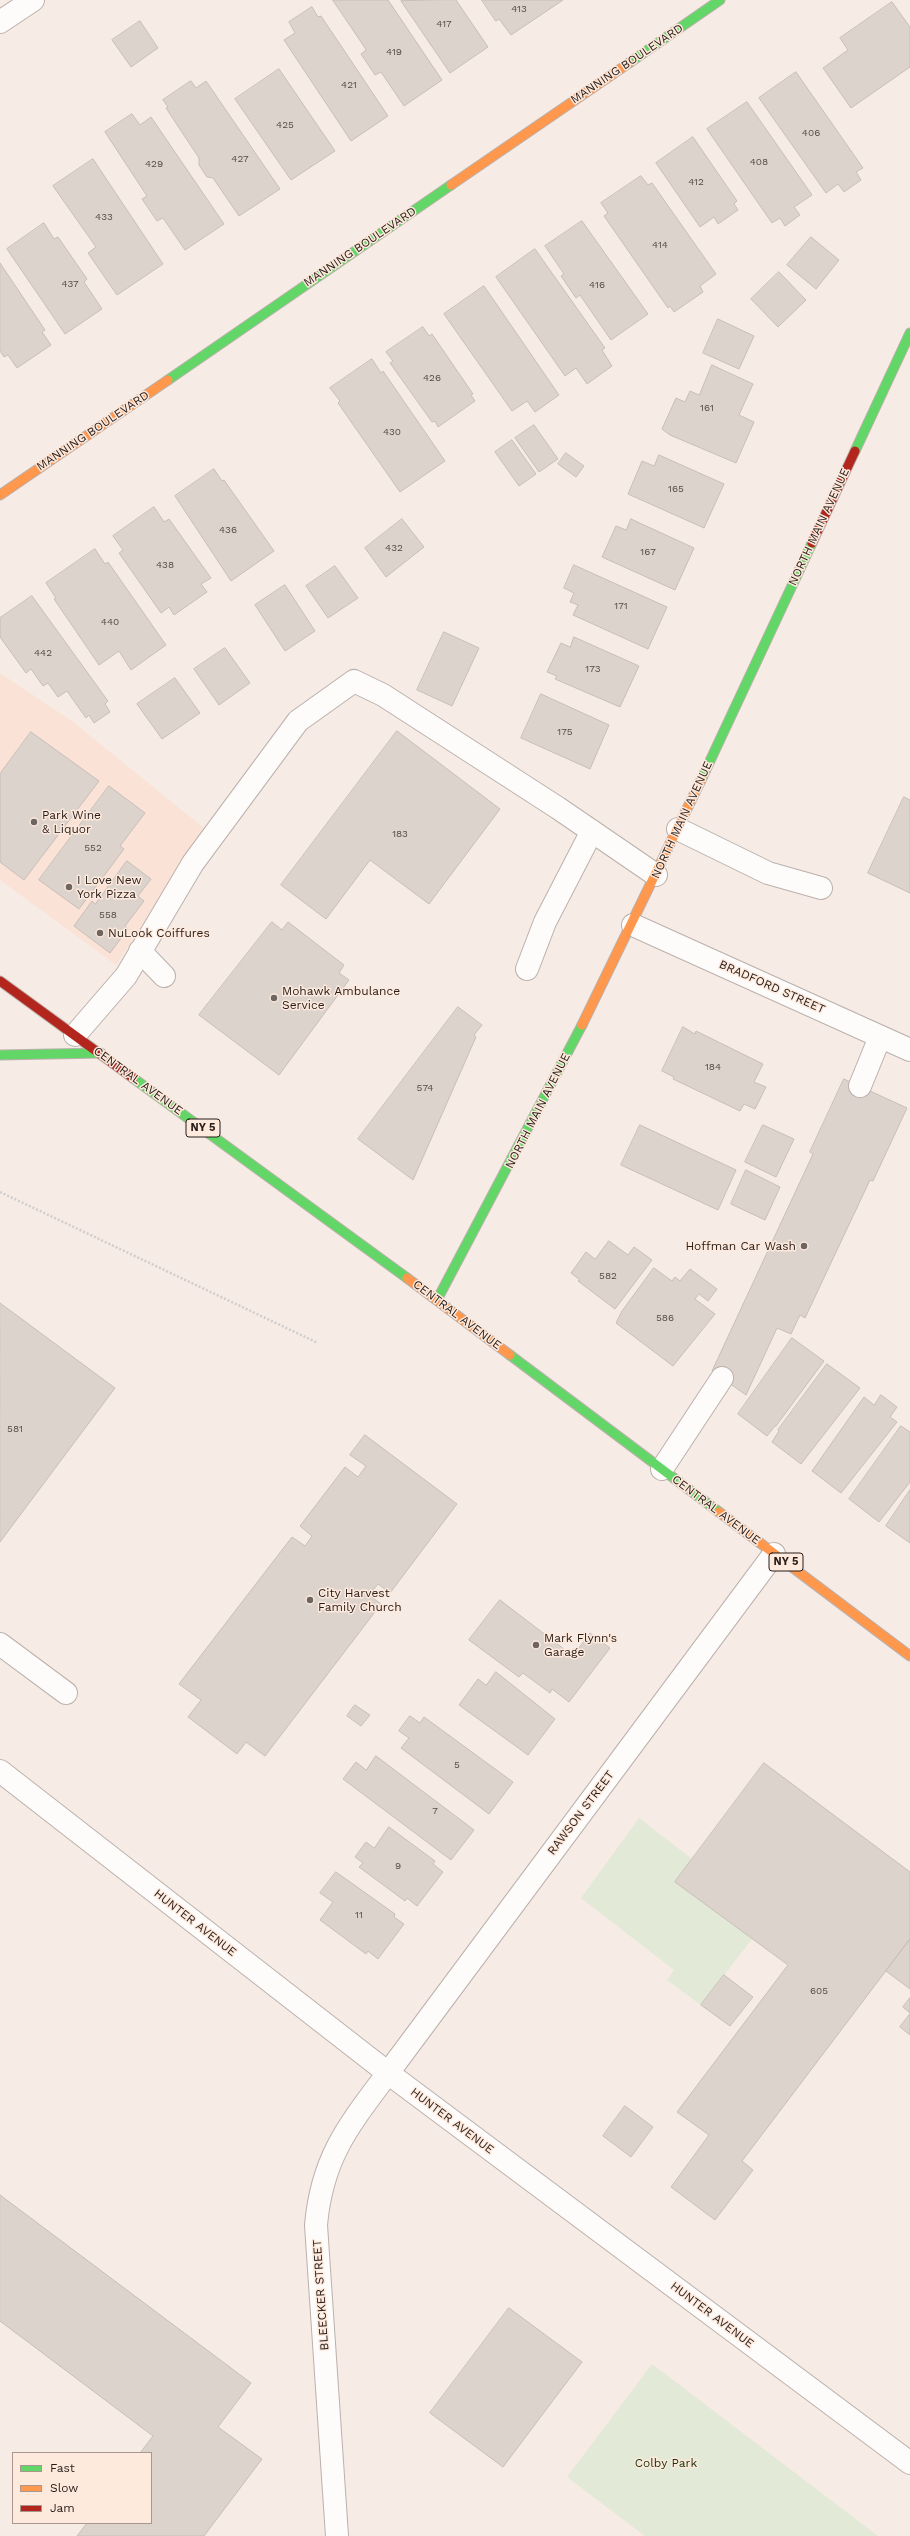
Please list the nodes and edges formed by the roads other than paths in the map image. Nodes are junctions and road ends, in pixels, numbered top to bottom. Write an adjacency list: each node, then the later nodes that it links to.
1 (33, 0): 3 (street)
2 (720, 0): 5 (street, MANNING BOULEVARD)
3 (0, 22)
4 (910, 333): 6 (street, NORTH MAIN AVENUE)
5 (0, 495)
6 (678, 829): 8 (street, NORTH MAIN AVENUE); 9 (street)
7 (592, 831): 8 (street); 11 (street); 12 (street)
8 (656, 875): 10 (street, NORTH MAIN AVENUE)
9 (822, 888)
10 (633, 925): 16 (street, BRADFORD STREET); 21 (street, NORTH MAIN AVENUE)
11 (140, 951): 13 (street); 15 (street)
12 (527, 969)
13 (164, 976)
14 (0, 981): 15 (street, CENTRAL AVENUE / NY 5)
15 (75, 1035): 18 (street, CENTRAL AVENUE / NY 5)
16 (880, 1037): 17 (street, BRADFORD STREET); 20 (street)
17 (910, 1050)
18 (101, 1053): 19 (street); 21 (street, CENTRAL AVENUE / NY 5)
19 (0, 1056)
20 (860, 1086)
21 (437, 1300): 23 (street, CENTRAL AVENUE / NY 5)
22 (722, 1378): 23 (street)
23 (662, 1469): 24 (street, CENTRAL AVENUE / NY 5)
24 (774, 1554): 26 (street, CENTRAL AVENUE / NY 5); 29 (street, RAWSON STREET)
25 (0, 1644): 27 (street)
26 (910, 1656)
27 (66, 1693)
28 (0, 1771): 29 (street, HUNTER AVENUE)
29 (388, 2073): 30 (street, HUNTER AVENUE); 31 (street, BLEECKER STREET)
30 (910, 2463)
31 (337, 2536)

